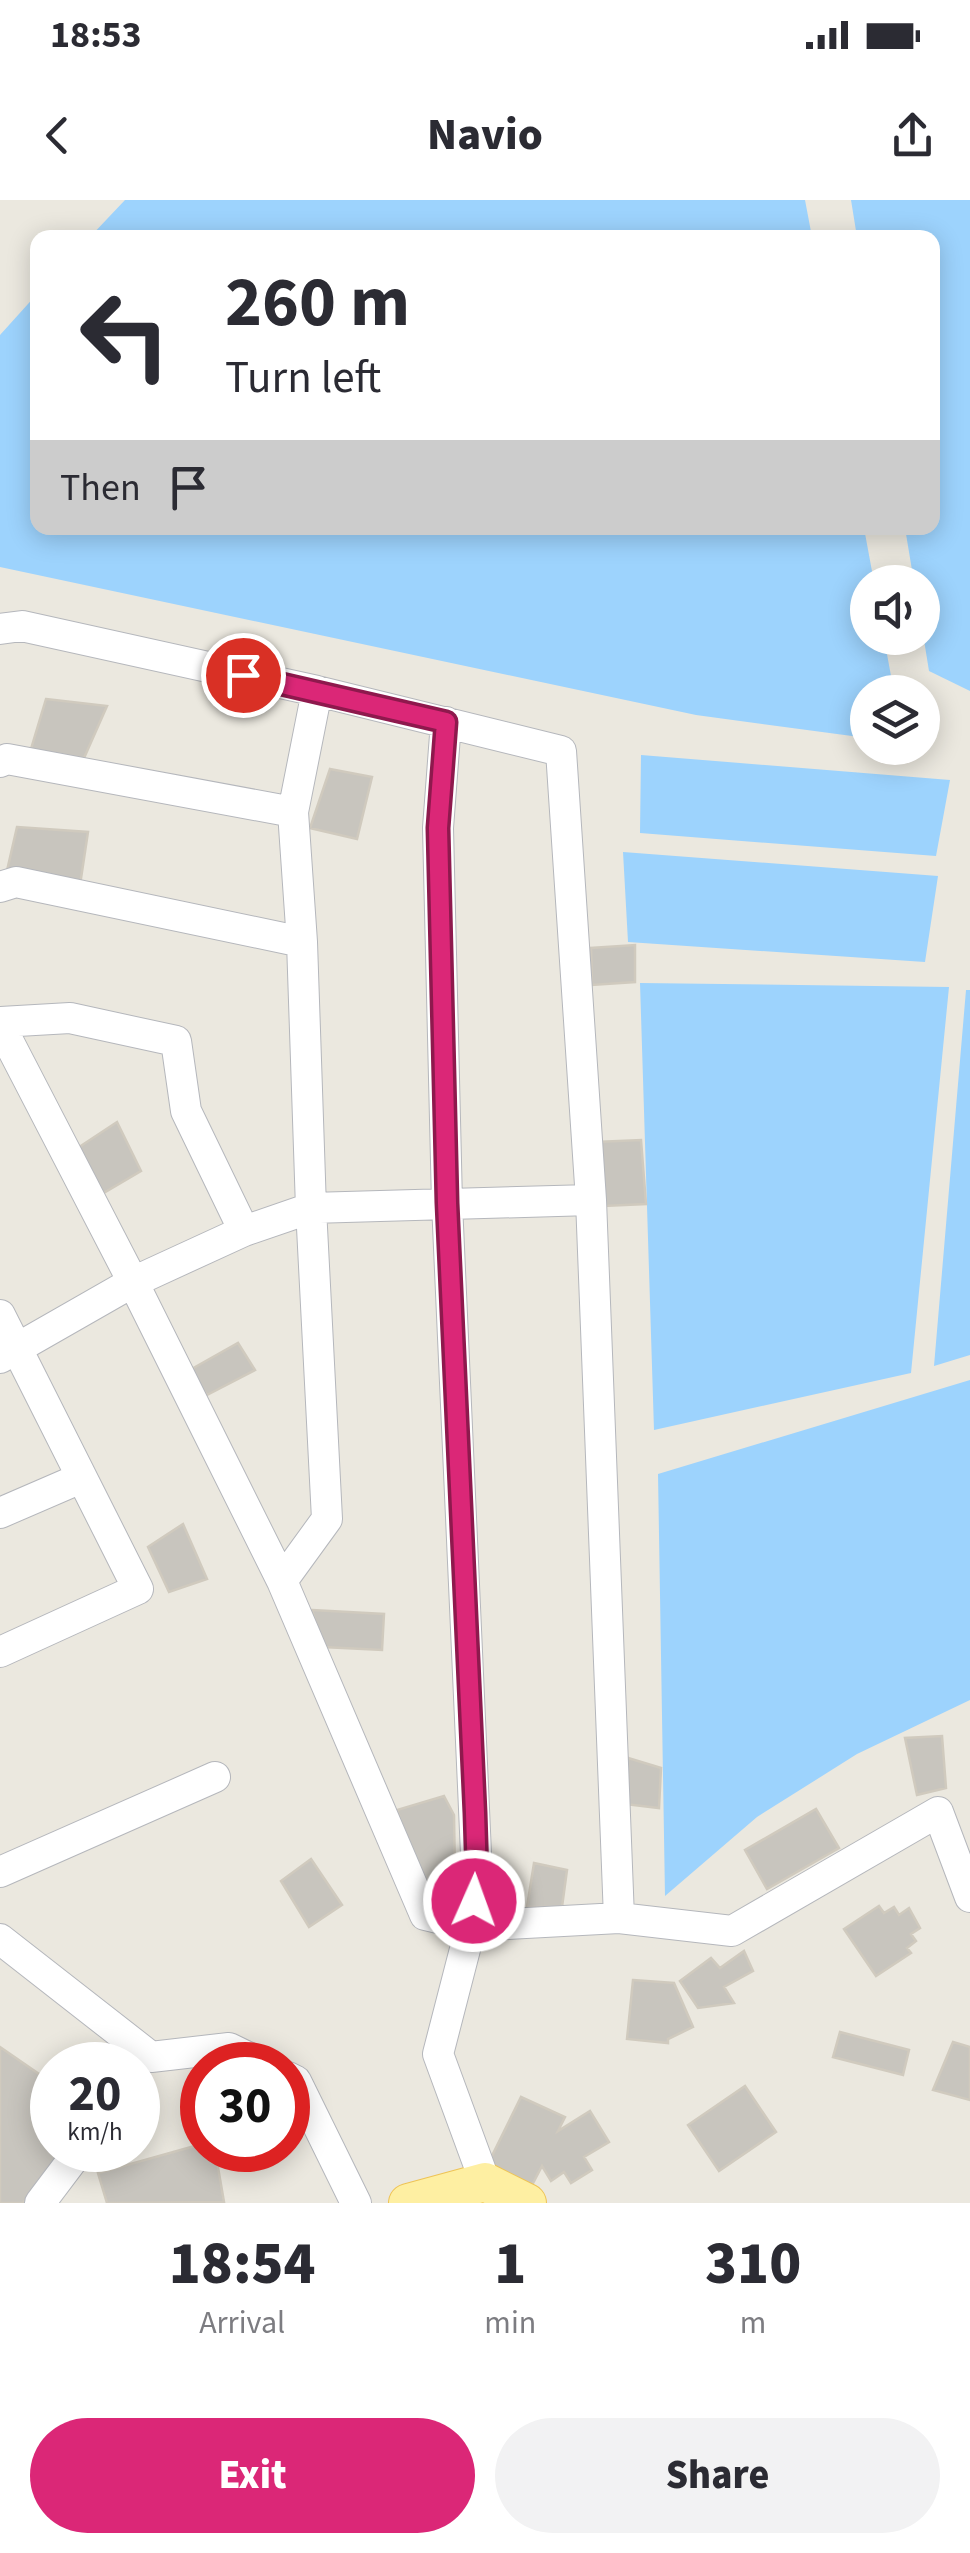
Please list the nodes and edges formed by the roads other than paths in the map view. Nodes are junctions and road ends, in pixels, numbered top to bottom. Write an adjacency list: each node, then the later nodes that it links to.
1 (0, 629): 2 (street)
2 (317, 692): 3 (street); 5 (street)
3 (446, 722): 9 (street); 10 (street)
4 (0, 762): 5 (street)
5 (293, 812): 7 (street)
6 (0, 887): 7 (street)
7 (302, 942): 11 (street)
8 (0, 1024): 12 (street); 13 (street)
9 (592, 1200): 10 (street); 23 (street)
10 (447, 1203): 11 (street); 24 (street)
11 (311, 1208): 12 (street); 18 (street)
12 (244, 1231): 13 (street)
13 (133, 1282): 15 (street); 18 (street)
14 (0, 1315): 15 (street)
15 (9, 1354): 16 (street)
16 (81, 1478): 17 (street); 19 (street)
17 (0, 1513)
18 (282, 1580): 24 (street)
19 (0, 1652)
20 (215, 1777): 21 (street)
21 (0, 1872)
22 (970, 1897): 23 (street)
23 (619, 1918): 24 (street)
24 (471, 1926): 29 (street)
25 (0, 1940): 26 (street)
26 (117, 2042)
27 (310, 2109): 31 (street)
28 (63, 2172): 30 (street)
29 (485, 2182): 32 (main road); 33 (main road)
30 (40, 2203)
31 (356, 2203)
32 (408, 2203)
33 (527, 2203)

